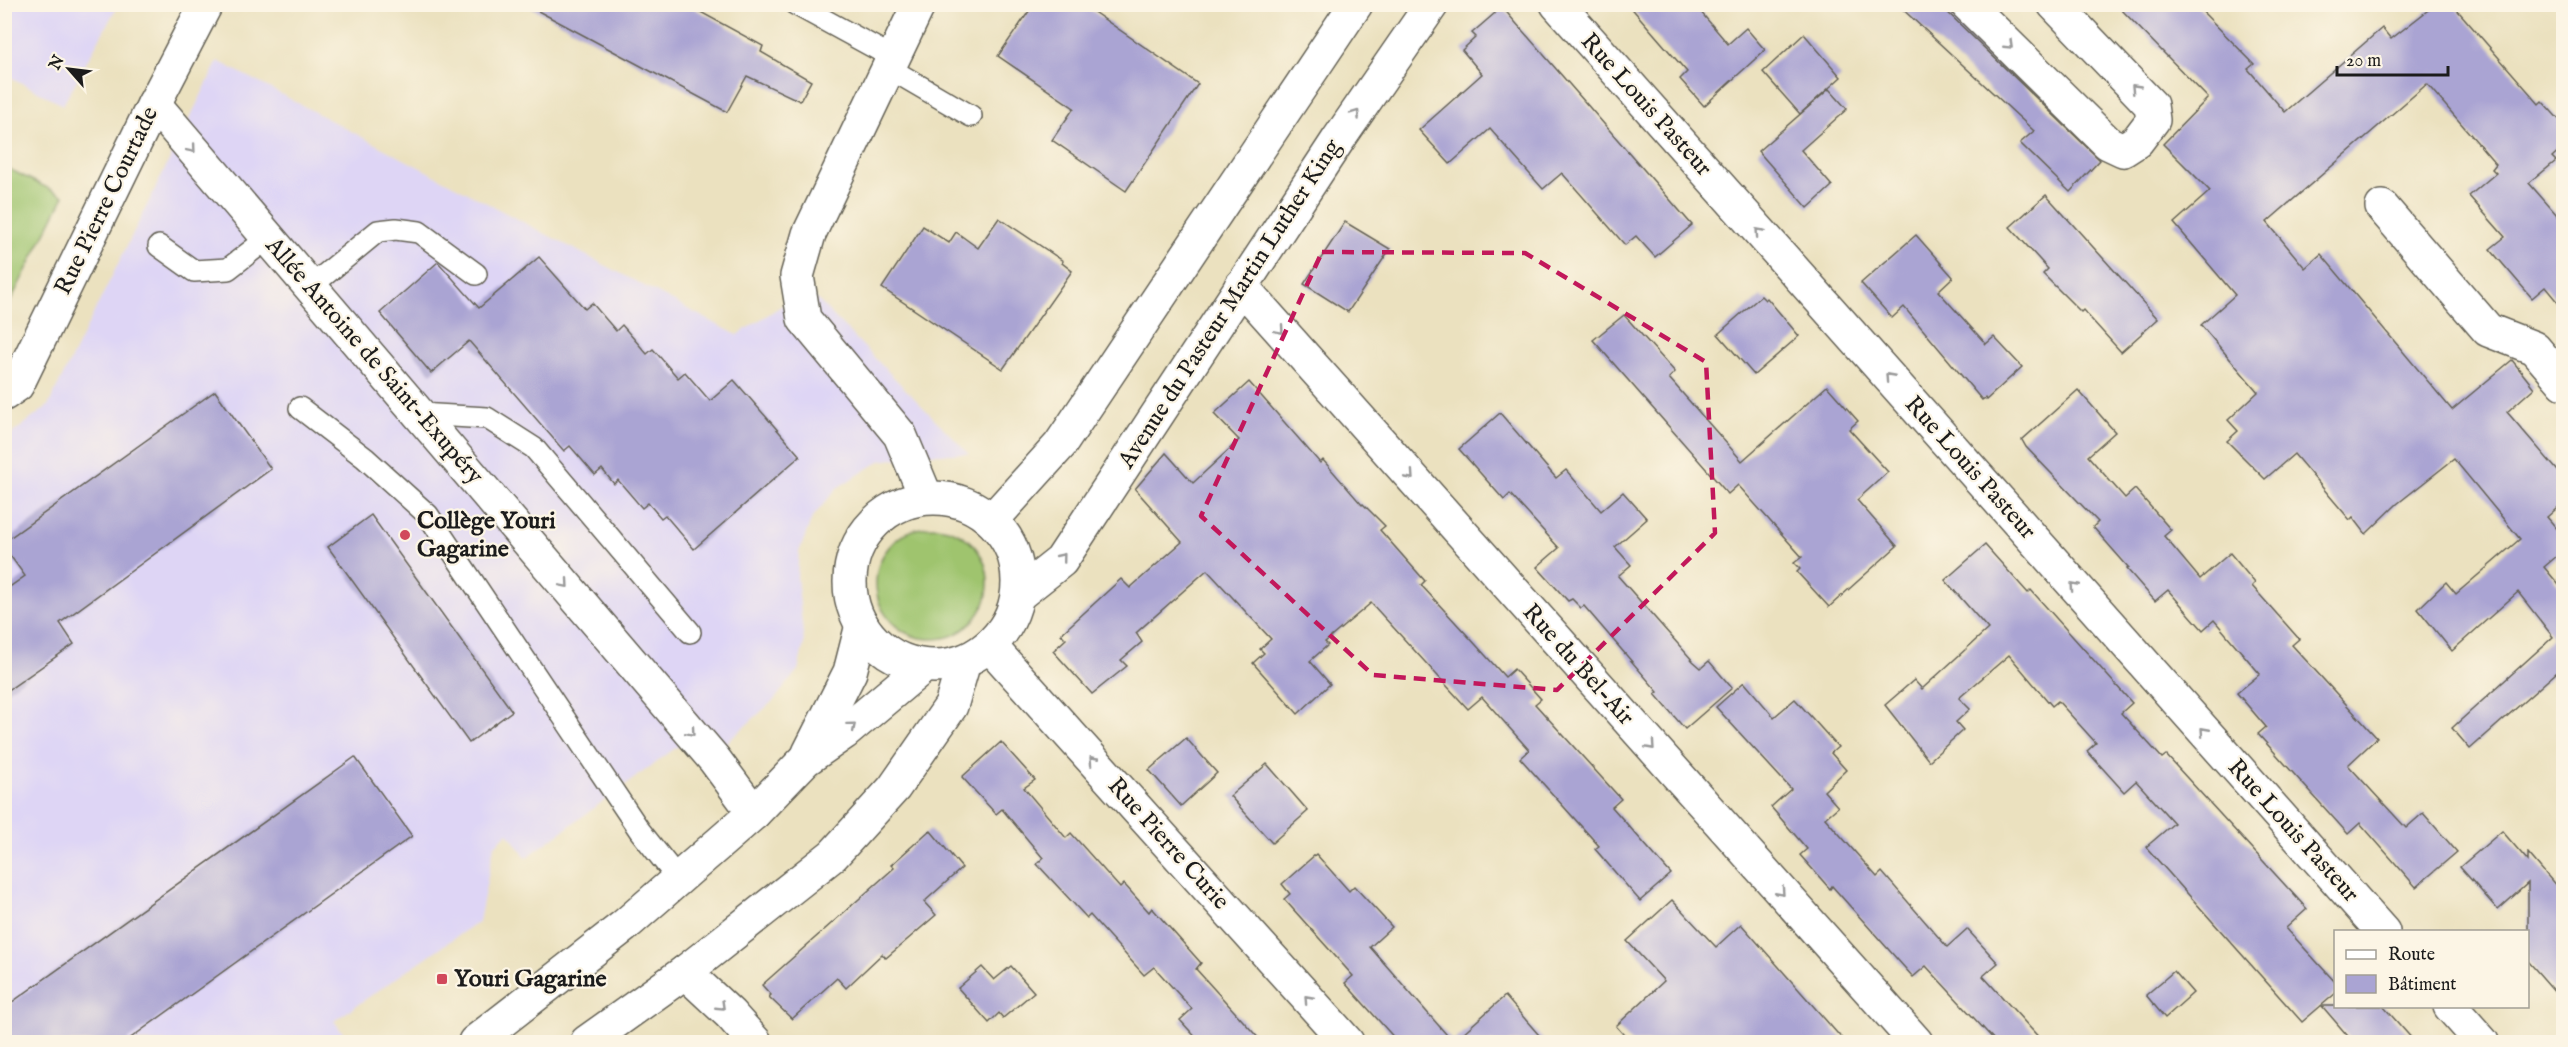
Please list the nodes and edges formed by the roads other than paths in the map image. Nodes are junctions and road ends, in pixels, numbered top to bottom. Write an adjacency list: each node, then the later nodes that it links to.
1 (206, 4): 10 (street, Rue Pierre Courtade)
2 (795, 4): 9 (lane)
3 (919, 4): 9 (street)
4 (1356, 4): 23 (street)
5 (1432, 4): 16 (street, Avenue du Pasteur Martin Luther King, one-way to 5)
6 (1557, 4): 32 (street, Rue Louis Pasteur, one-way to 6)
7 (1967, 4): 8 (street, one-way to 8)
8 (2054, 4)
9 (890, 62): 11 (lane); 22 (street)
10 (154, 104): 13 (street, Allée Antoine de Saint-Exupéry, one-way to 13); 19 (street, Rue Pierre Courtade)
11 (971, 116)
12 (2382, 207): 18 (street)
13 (268, 238): 14 (lane); 17 (street, Allée Antoine de Saint-Exupéry)
14 (159, 246)
15 (476, 274): 17 (lane)
16 (1241, 286): 24 (street, Avenue du Pasteur Martin Luther King, one-way to 16); 39 (street, Rue du Bel-Air, one-way to 39)
17 (310, 287): 21 (street, Allée Antoine de Saint-Exupéry)
18 (2564, 383)
19 (4, 394)
20 (300, 408): 31 (lane)
21 (419, 414): 26 (lane); 30 (street, Allée Antoine de Saint-Exupéry, one-way to 30)
22 (926, 497): 23 (street); 25 (street)
23 (992, 520): 24 (street)
24 (1018, 595): 27 (street)
25 (862, 625): 28 (street); 29 (street)
26 (690, 632)
27 (977, 654): 28 (street); 33 (street); 38 (street, Rue Pierre Curie, one-way to 27)
28 (924, 666): 29 (street, one-way to 28)
29 (805, 760): 30 (street)
30 (754, 813): 31 (street)
31 (678, 880): 35 (street)
32 (2381, 930)
33 (685, 972): 36 (street); 37 (street, one-way to 37)
34 (2452, 1008): 40 (street)
35 (475, 1042)
36 (586, 1042)
37 (755, 1042)
38 (1347, 1042)
39 (1916, 1042)
40 (2482, 1042)

